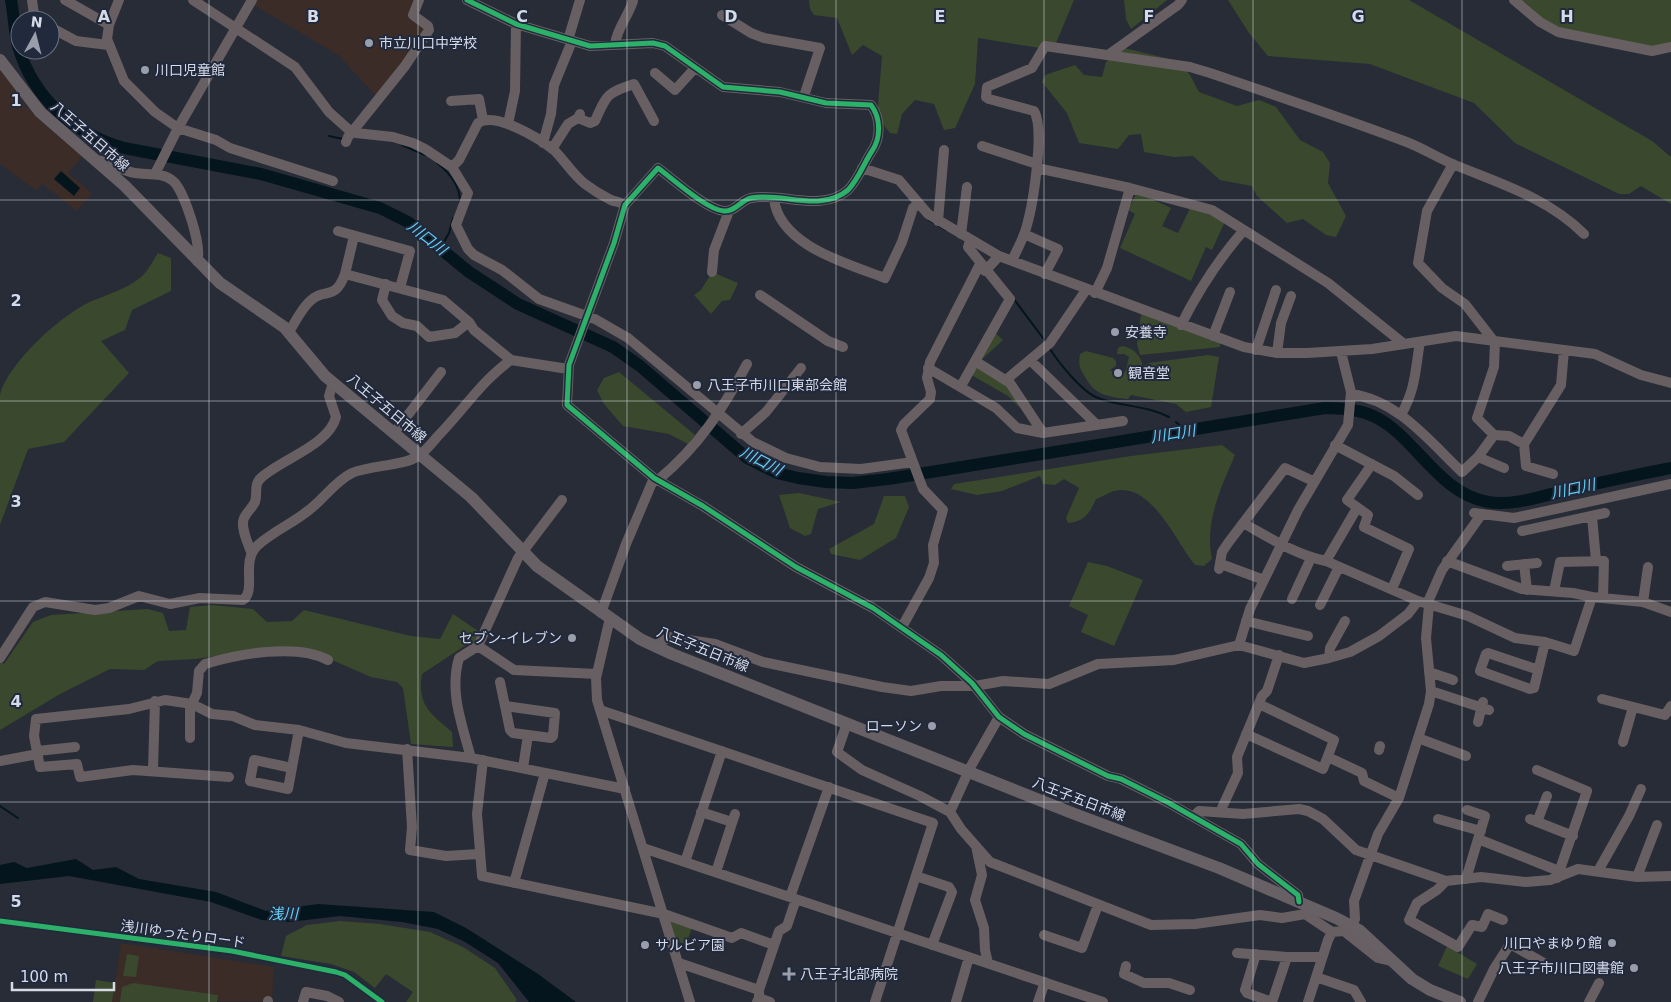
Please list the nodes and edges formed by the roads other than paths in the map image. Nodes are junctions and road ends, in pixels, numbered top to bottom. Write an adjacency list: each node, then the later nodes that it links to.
1 (65, 0): 13 (street)
2 (119, 0): 13 (street)
3 (194, 0): 14 (street)
4 (252, 0): 14 (street)
5 (418, 0): 30 (street)
6 (467, 0): 12 (street)
7 (580, 0): 16 (street)
8 (1182, 0): 20 (street)
9 (1514, 0): 19 (street)
10 (633, 1): 17 (street)
11 (722, 15): 24 (street)
12 (516, 24): 16 (street); 28 (street)
13 (109, 25): 18 (street)
14 (234, 29): 29 (street); 30 (street)
15 (60, 32): 18 (street)
16 (570, 41): 17 (street); 31 (street)
17 (615, 44): 22 (street)
18 (108, 45): 29 (street)
19 (1671, 47)
20 (1108, 55): 35 (street); 36 (street)
21 (0, 60): 34 (main road, 八王子五日市線)
22 (695, 68): 23 (street); 24 (street)
23 (655, 73)
24 (804, 96): 38 (street)
25 (451, 101): 26 (street)
26 (484, 120): 28 (street); 37 (street)
27 (654, 121): 31 (street)
28 (508, 124): 31 (street)
29 (178, 128): 39 (street); 40 (street)
30 (348, 137): 37 (street)
31 (547, 146): 44 (street)
32 (982, 146): 36 (street)
33 (944, 150): 47 (street)
34 (94, 160): 39 (street); 55 (main road, 八王子五日市線)
35 (1453, 164): 51 (street); 73 (street)
36 (1037, 166): 42 (street); 50 (street)
37 (452, 167): 68 (street)
38 (862, 168): 43 (street); 45 (street)
39 (155, 174): 55 (street)
40 (333, 181)
41 (967, 187): 53 (street)
42 (1130, 188): 48 (street); 64 (street)
43 (774, 198): 45 (street); 46 (street)
44 (626, 205): 46 (street); 68 (street)
45 (916, 206): 47 (street)
46 (729, 211): 58 (street)
47 (938, 220): 53 (street)
48 (1244, 230): 70 (street); 75 (street)
49 (338, 231): 52 (street)
50 (1024, 234): 56 (street); 60 (street)
51 (1584, 234)
52 (354, 236): 59 (street); 62 (street)
53 (965, 237): 54 (street); 57 (street)
54 (999, 256): 56 (street); 57 (street)
55 (197, 261): 71 (main road, 八王子五日市線)
56 (1012, 261): 60 (street)
57 (986, 267): 83 (street); 86 (street)
58 (712, 272)
59 (345, 274): 61 (street); 71 (street)
60 (1045, 274): 64 (street)
61 (386, 284): 62 (street); 69 (street)
62 (400, 288): 69 (street)
63 (1276, 290): 77 (street)
64 (1091, 292): 70 (street); 82 (street)
65 (1230, 292): 72 (street)
66 (760, 295): 76 (street)
67 (1291, 296): 80 (street)
68 (586, 319): 87 (street); 95 (street)
69 (469, 322): 81 (street)
70 (1181, 325): 72 (street)
71 (289, 332): 91 (main road, 八王子五日市線)
72 (1213, 336): 77 (street)
73 (1494, 341): 74 (street); 78 (street); 101 (street)
74 (1420, 342): 75 (street); 94 (street)
75 (1404, 344): 79 (street)
76 (843, 347)
77 (1256, 350): 80 (street)
78 (1564, 350): 90 (street); 102 (street)
79 (1340, 352): 80 (street); 93 (street)
80 (1277, 353)
81 (511, 360): 87 (street); 104 (street)
82 (1030, 360): 89 (street); 97 (street)
83 (975, 361): 89 (street); 92 (street)
84 (747, 364): 95 (street)
85 (801, 368): 100 (street)
86 (928, 368): 92 (street); 106 (street)
87 (568, 369): 110 (street)
88 (441, 372): 98 (street)
89 (1007, 379): 99 (street)
90 (1671, 382)
91 (334, 383): 98 (main road, 八王子五日市線); 122 (street)
92 (961, 386): 99 (street)
93 (1351, 394): 94 (street); 103 (street)
94 (1401, 415): 105 (street)
95 (718, 416): 100 (street); 110 (street)
96 (1123, 421): 97 (street)
97 (1098, 425): 99 (street)
98 (394, 433): 104 (main road, 八王子五日市線)
99 (1043, 433)
100 (741, 434): 106 (street)
101 (1494, 435): 102 (street); 105 (street)
102 (1524, 444): 109 (street)
103 (1335, 445): 107 (street); 111 (street)
104 (420, 455): 121 (main road, 八王子五日市線); 122 (street)
105 (1478, 457): 108 (street)
106 (914, 463): 146 (street)
107 (1372, 464): 113 (street); 115 (street)
108 (1504, 468)
109 (1553, 474)
110 (656, 479): 143 (street); 146 (street)
111 (1313, 481): 119 (street); 120 (street)
112 (1671, 484): 117 (street)
113 (1418, 495)
114 (562, 500): 121 (street)
115 (1357, 508): 124 (street); 133 (street)
116 (1605, 513): 118 (street)
117 (1526, 516): 118 (street); 125 (street)
118 (1592, 516): 126 (street)
119 (1243, 523): 120 (street); 132 (street)
120 (1282, 545): 123 (street); 132 (street)
121 (524, 551): 143 (main road, 八王子五日市線); 150 (street)
122 (251, 552): 153 (street)
123 (1311, 558): 124 (street); 138 (street)
124 (1326, 561): 130 (street)
125 (1448, 561): 134 (street); 140 (street)
126 (1596, 561): 135 (street); 137 (street)
127 (1537, 563): 128 (street)
128 (1524, 564): 129 (street); 134 (street)
129 (1507, 566)
130 (1339, 567): 133 (street); 141 (street)
131 (1648, 567): 139 (street)
132 (1264, 580): 144 (street)
133 (1392, 589): 140 (street)
134 (1527, 590): 135 (street)
135 (1554, 591): 136 (street)
136 (1592, 597): 137 (street); 148 (street)
137 (1603, 598): 139 (street)
138 (1292, 599)
139 (1643, 602): 142 (street)
140 (1425, 603): 148 (street); 154 (street); 157 (street)
141 (1320, 605)
142 (1671, 612)
143 (606, 616): 151 (main road, 八王子五日市線); 158 (street)
144 (1246, 621): 147 (street); 149 (street)
145 (1345, 621): 154 (street)
146 (902, 627): 161 (street)
147 (1308, 636)
148 (1545, 642): 156 (street)
149 (1238, 645): 152 (street); 161 (street)
150 (478, 646): 158 (street); 186 (street)
151 (657, 648): 161 (street); 173 (main road, 八王子五日市線)
152 (1279, 655): 154 (street); 166 (street)
153 (0, 658)
154 (1329, 658)
155 (328, 660): 165 (street)
156 (1536, 669): 156 (street)
157 (1429, 672): 159 (street); 162 (street)
158 (597, 674): 170 (street)
159 (1453, 680)
160 (500, 682): 167 (street)
161 (975, 686): 171 (street)
162 (1431, 691): 172 (street); 178 (street)
163 (1602, 699): 169 (street)
164 (154, 701): 165 (street); 183 (street); 191 (street)
165 (192, 704): 174 (street); 177 (street)
166 (1259, 704): 175 (street); 185 (street)
167 (506, 706): 176 (street); 176 (street)
168 (1671, 706): 169 (street)
169 (1633, 707): 179 (street)
170 (600, 710): 182 (street); 197 (street)
171 (999, 717): 193 (street); 205 (street)
172 (1478, 722)
173 (847, 723): 193 (main road, 八王子五日市線); 203 (street)
174 (300, 730): 181 (street); 189 (street)
175 (1246, 734): 185 (street); 204 (street)
176 (528, 735): 190 (street)
177 (190, 738)
178 (1418, 738): 184 (street); 200 (street)
179 (1623, 742)
180 (75, 747): 183 (street)
181 (407, 748): 186 (street); 212 (street)
182 (722, 751): 196 (street); 202 (street)
183 (38, 753): 188 (street); 191 (street)
184 (1466, 756)
185 (1328, 757): 200 (street)
186 (471, 758): 187 (street)
187 (483, 760): 190 (street); 212 (street)
188 (0, 762)
189 (292, 768)
190 (523, 768): 194 (street)
191 (153, 770): 195 (street)
192 (1537, 770): 209 (street)
193 (968, 771): 203 (street); 226 (main road, 八王子五日市線)
194 (545, 773): 197 (street); 223 (street)
195 (229, 777)
196 (829, 788): 218 (street); 224 (street)
197 (624, 789): 211 (street)
198 (1641, 789): 215 (street)
199 (1547, 796): 209 (street)
200 (1399, 798): 213 (street)
201 (1467, 810): 208 (street)
202 (701, 812): 214 (street); 216 (street)
203 (950, 812): 210 (street)
204 (1220, 812): 205 (street); 213 (street)
205 (1194, 816): 226 (street)
206 (1438, 819): 208 (street)
207 (1654, 828): 219 (street)
208 (1480, 835): 217 (street); 221 (street)
209 (1573, 836): 217 (street)
210 (976, 846): 225 (street); 243 (street)
211 (643, 848): 214 (street); 227 (street)
212 (479, 854): 223 (street)
213 (1371, 855): 222 (street); 229 (street)
214 (685, 862): 216 (street)
215 (1598, 871): 217 (street); 219 (street)
216 (716, 872): 224 (street)
217 (1558, 874): 221 (street)
218 (916, 876): 231 (street); 233 (street)
219 (1637, 876): 220 (street)
220 (1671, 876)
221 (1466, 879): 222 (street)
222 (1446, 880): 228 (street)
223 (514, 883): 227 (street)
224 (793, 898): 231 (street); 234 (street)
225 (1098, 905): 226 (street); 232 (street)
226 (1305, 908): 229 (main road, 八王子五日市線); 230 (street)
227 (664, 914): 234 (street); 241 (street)
228 (1503, 920)
229 (1352, 926): 240 (main road, 八王子五日市線)
230 (1332, 932): 237 (street); 240 (street)
231 (897, 933): 233 (street); 254 (street)
232 (1044, 935)
233 (932, 944): 238 (street)
234 (774, 945): 249 (street)
235 (1237, 953): 236 (street)
236 (1256, 954): 239 (street); 258 (street)
237 (1322, 956): 239 (street); 245 (street)
238 (969, 957): 243 (street); 255 (street)
239 (1287, 957): 258 (street)
240 (1391, 961): 261 (main road, 八王子五日市線)
241 (679, 963): 249 (street); 252 (street)
242 (1544, 963): 262 (street)
243 (988, 964): 246 (street)
244 (1126, 966): 248 (street)
245 (1316, 977): 259 (street); 260 (street)
246 (1045, 982): 256 (street); 257 (street)
247 (1599, 983): 263 (street)
248 (1190, 990)
249 (758, 996): 253 (street)
250 (304, 1002): 251 (street)
251 (339, 1002)
252 (690, 1002)
253 (770, 1002)
254 (875, 1002)
255 (956, 1002)
256 (1038, 1002)
257 (1103, 1002)
258 (1272, 1002)
259 (1308, 1002)
260 (1361, 1002)
261 (1460, 1002)
262 (1478, 1002)
263 (1589, 1002)

